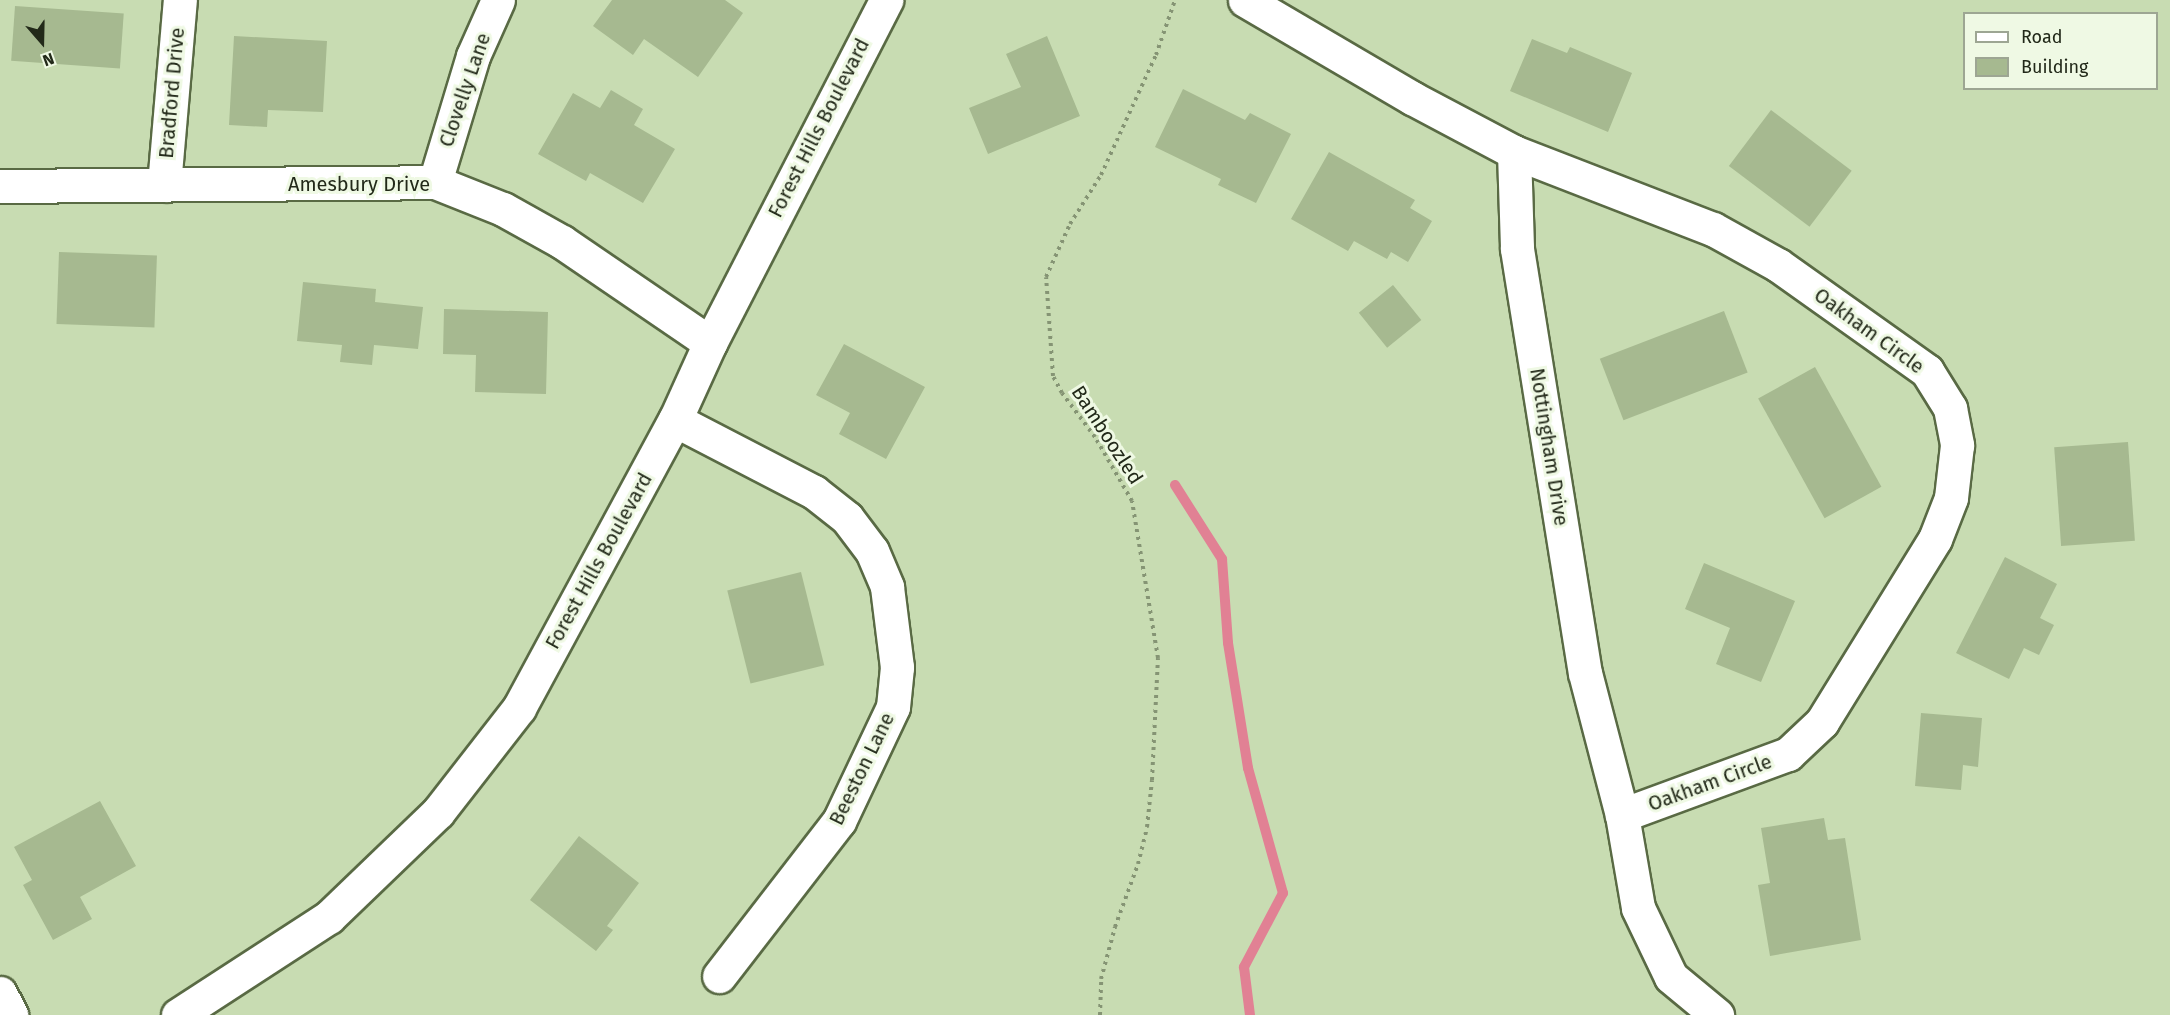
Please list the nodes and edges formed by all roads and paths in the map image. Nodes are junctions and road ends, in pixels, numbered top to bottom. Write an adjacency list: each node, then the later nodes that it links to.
1 (180, 0): 9 (street, Bradford Drive)
2 (498, 0): 7 (street, Clovelly Lane)
3 (886, 0): 10 (street, Forest Hills Boulevard)
4 (1175, 0): 17 (path, Bamboozled)
5 (1245, 0): 6 (street)
6 (1514, 152): 12 (street, Nottingham Drive); 12 (street, Oakham Circle)
7 (435, 182): 9 (street, Amesbury Drive); 10 (street, Amesbury Drive)
8 (0, 186): 9 (street, Amesbury Drive)
9 (164, 186)
10 (710, 343): 11 (street, Forest Hills Boulevard)
11 (675, 420): 13 (street, Beeston Lane); 16 (street, Forest Hills Boulevard)
12 (1622, 815): 18 (street, Nottingham Drive)
13 (719, 976)
14 (0, 993): 15 (street)
15 (11, 1015)
16 (177, 1015)
17 (1100, 1015)
18 (1717, 1015)

